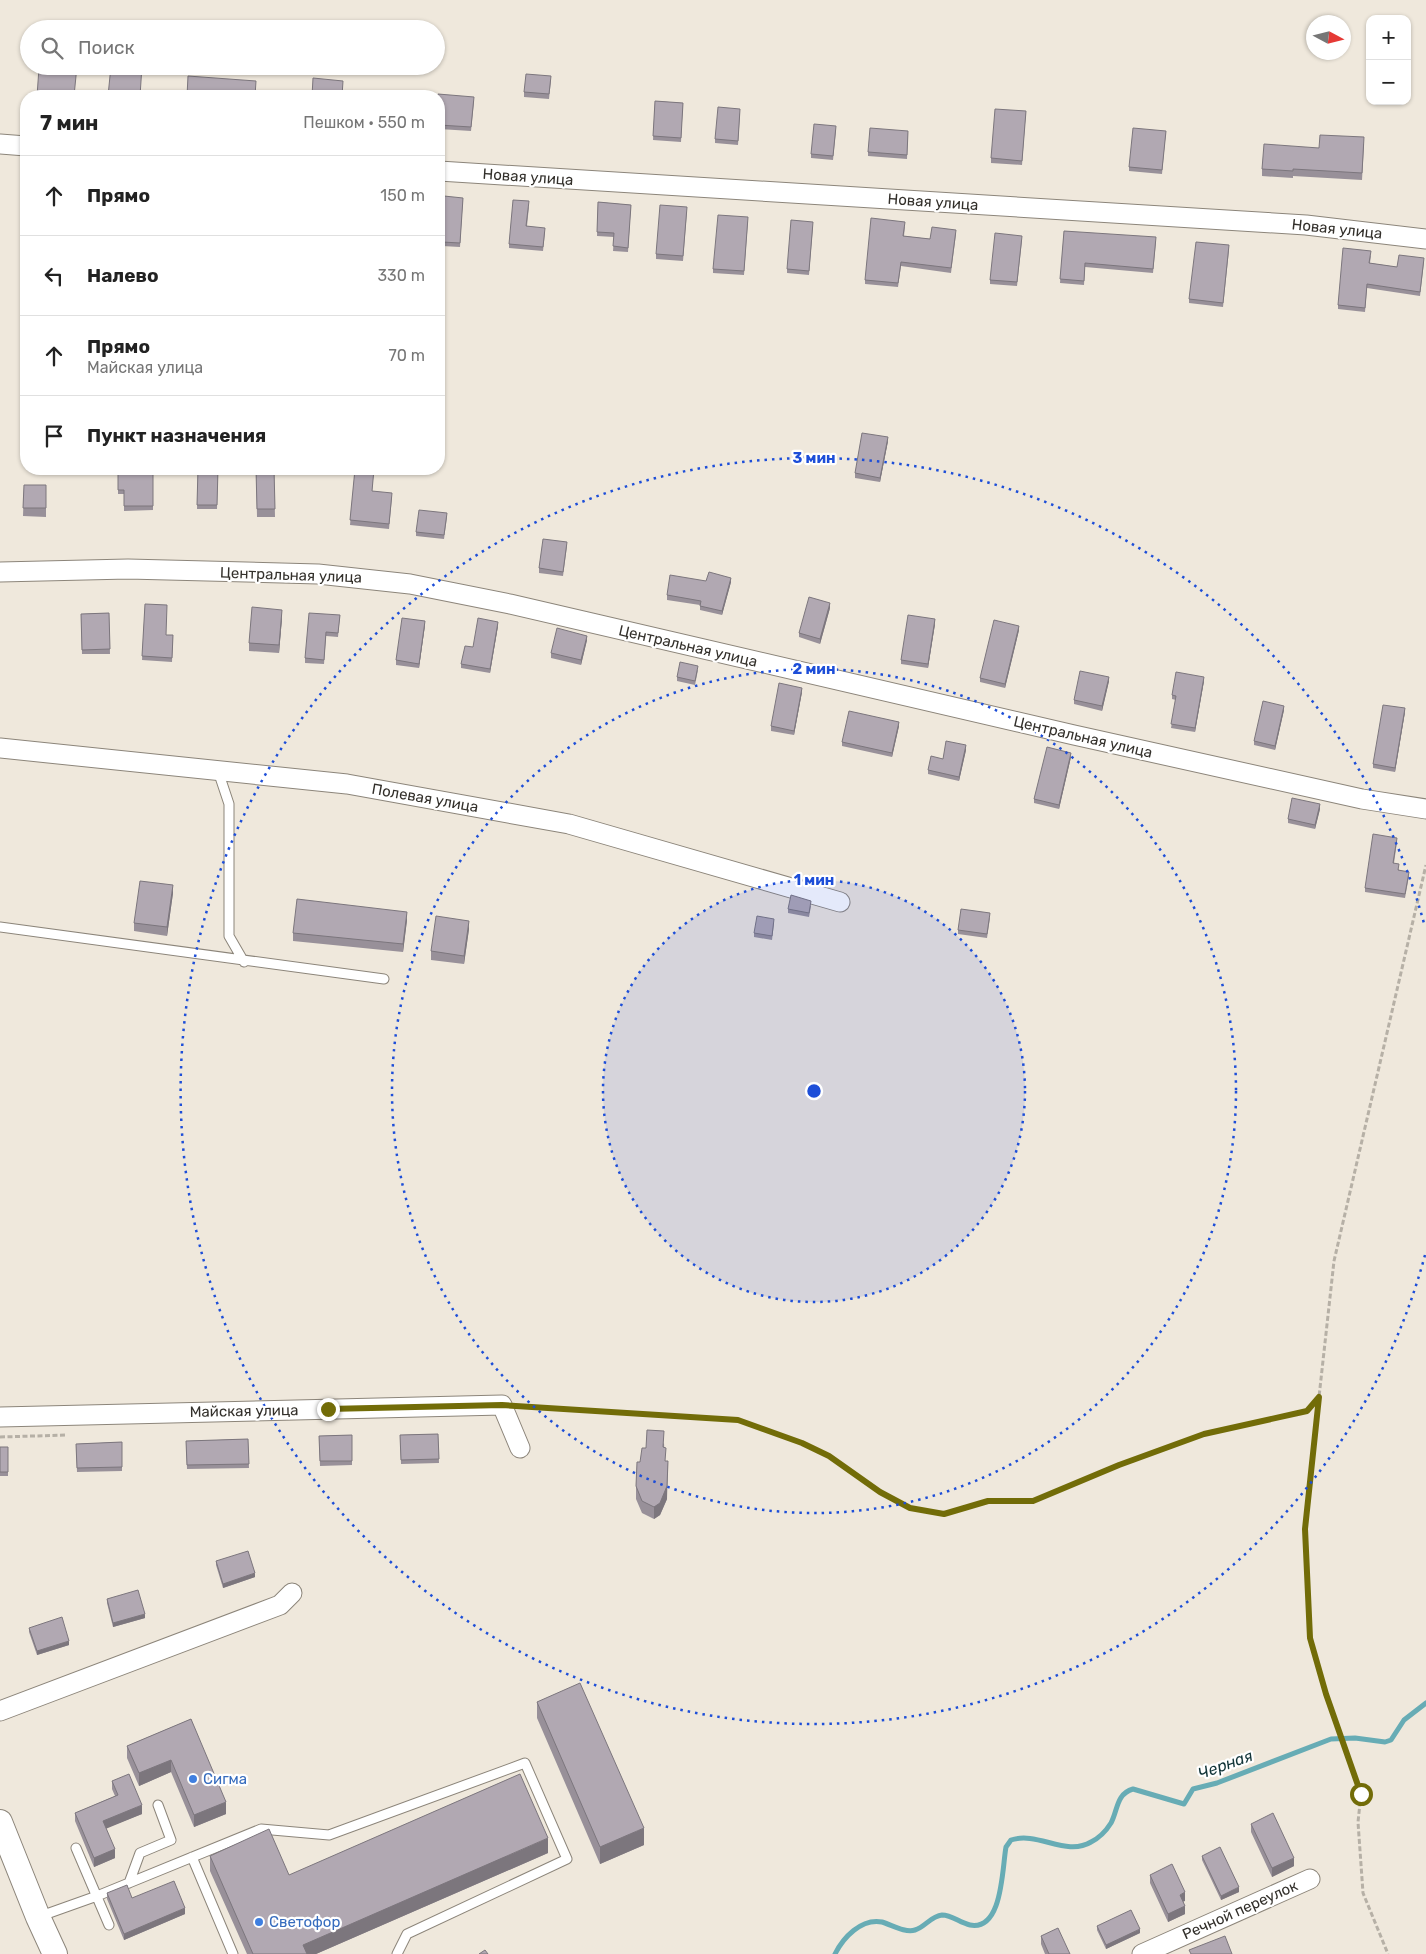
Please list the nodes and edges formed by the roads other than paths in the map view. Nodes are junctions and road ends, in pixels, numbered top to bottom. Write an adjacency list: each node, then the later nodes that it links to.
1 (0, 144): 2 (street)
2 (20, 146)
3 (445, 171): 4 (street, Новая улица)
4 (1426, 240)
5 (0, 572): 8 (street, Центральная улица)
6 (0, 748): 7 (street, Полевая улица)
7 (218, 770): 9 (street, Полевая улица); 11 (lane)
8 (1426, 809)
9 (840, 902)
10 (0, 927): 11 (lane)
11 (244, 962): 12 (lane)
12 (384, 979)
13 (0, 1417): 14 (street, Майская улица)
14 (520, 1448)
15 (292, 1593): 16 (street)
16 (0, 1711)
17 (158, 1805): 22 (lane)
18 (0, 1822): 24 (street)
19 (76, 1848): 23 (lane)
20 (192, 1857): 22 (lane); 27 (lane); 28 (lane)
21 (1310, 1879): 29 (street, Речной переулок)
22 (129, 1882): 23 (lane)
23 (97, 1896): 24 (lane); 25 (lane)
24 (38, 1917): 26 (street)
25 (109, 1925)
26 (56, 1954)
27 (233, 1954)
28 (397, 1954)
29 (1142, 1954)

